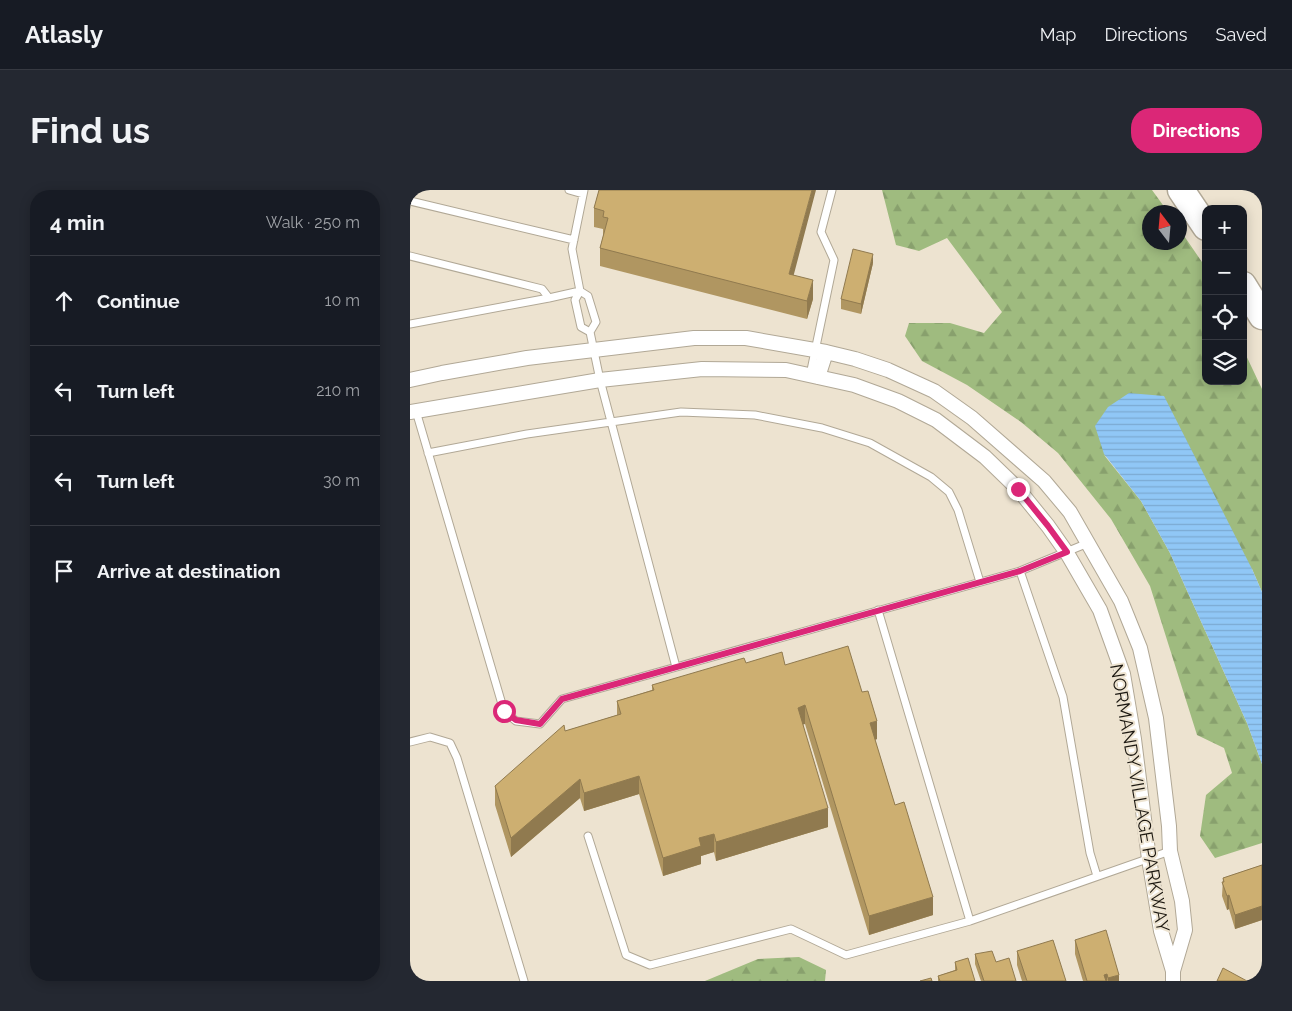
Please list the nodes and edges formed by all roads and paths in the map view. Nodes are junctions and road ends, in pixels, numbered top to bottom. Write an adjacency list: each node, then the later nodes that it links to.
1 (569, 190): 4 (lane)
2 (832, 190): 16 (lane)
3 (1181, 190): 6 (highway)
4 (583, 192): 7 (lane)
5 (410, 201): 7 (lane)
6 (1202, 221)
7 (574, 240): 9 (lane)
8 (410, 256): 11 (lane)
9 (580, 291): 11 (lane); 14 (lane); 14 (lane)
10 (1247, 292): 12 (highway)
11 (549, 298): 13 (lane)
12 (1262, 316)
13 (410, 324)
14 (590, 332): 15 (lane)
15 (594, 350): 16 (street, NORMANDY VILLAGE PARKWAY); 18 (street, NORMANDY VILLAGE PARKWAY); 19 (lane)
16 (821, 351): 17 (street); 22 (street, NORMANDY VILLAGE PARKWAY)
17 (814, 376): 19 (street, NORMANDY VILLAGE PARKWAY); 24 (street, NORMANDY VILLAGE PARKWAY)
18 (410, 380)
19 (600, 380): 20 (street, NORMANDY VILLAGE PARKWAY); 21 (lane)
20 (413, 412): 23 (lane)
21 (611, 422): 23 (lane); 28 (lane); 30 (lane)
22 (1001, 442): 24 (street); 25 (street, NORMANDY VILLAGE PARKWAY)
23 (428, 453): 30 (lane)
24 (985, 457): 26 (street, NORMANDY VILLAGE PARKWAY)
25 (1088, 543): 26 (lane); 33 (street, NORMANDY VILLAGE PARKWAY)
26 (1067, 552): 27 (lane); 34 (street, NORMANDY VILLAGE PARKWAY)
27 (1020, 571): 28 (lane); 35 (lane)
28 (980, 582): 29 (lane)
29 (878, 610): 30 (lane); 36 (lane)
30 (676, 667)
31 (410, 742): 38 (lane)
32 (588, 836): 36 (lane)
33 (1170, 851): 34 (lane); 37 (street, NORMANDY VILLAGE PARKWAY)
34 (1149, 859): 35 (lane); 37 (street, NORMANDY VILLAGE PARKWAY)
35 (1097, 876): 36 (lane)
36 (970, 921)
37 (1173, 976)
38 (524, 981)

